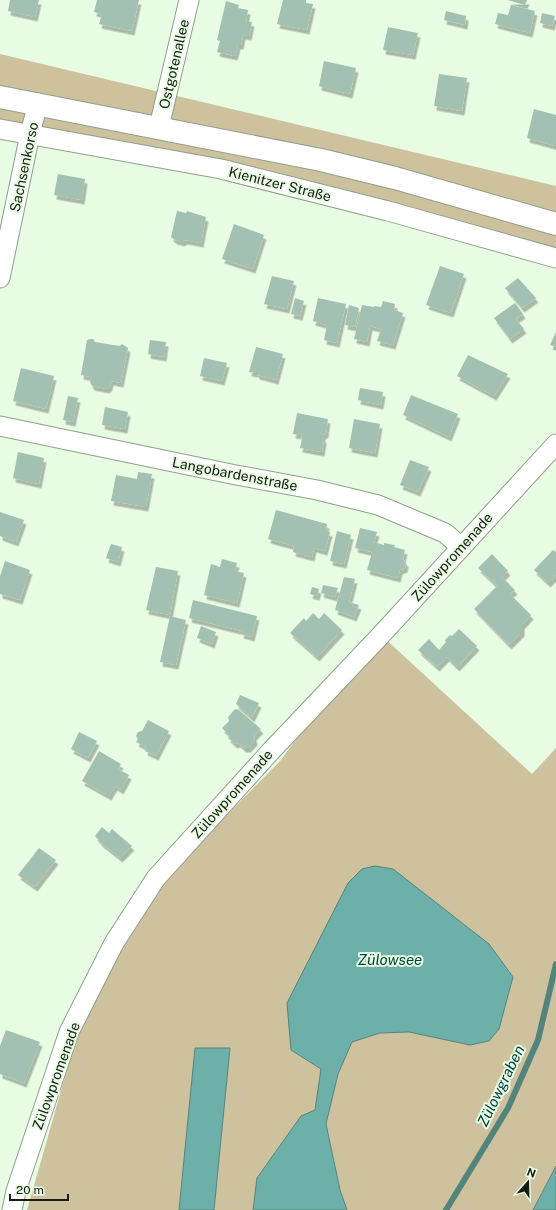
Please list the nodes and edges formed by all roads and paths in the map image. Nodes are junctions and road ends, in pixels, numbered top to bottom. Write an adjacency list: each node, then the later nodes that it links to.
1 (189, 0): 4 (street, Ostgotenallee)
2 (0, 97): 3 (street, Kienitzer Straße)
3 (38, 103): 4 (street, Kienitzer Straße); 6 (street, Sachsenkorso)
4 (159, 127): 7 (street, Kienitzer Straße)
5 (0, 130): 6 (street, Kienitzer Straße)
6 (30, 134): 8 (street, Kienitzer Straße); 9 (street, Sachsenkorso)
7 (556, 224)
8 (556, 258)
9 (0, 278)
10 (0, 426): 12 (street, Langobardenstraße)
11 (556, 444): 12 (street, Zülowpromenade)
12 (461, 547): 13 (street, Zülowpromenade)
13 (12, 1210)

